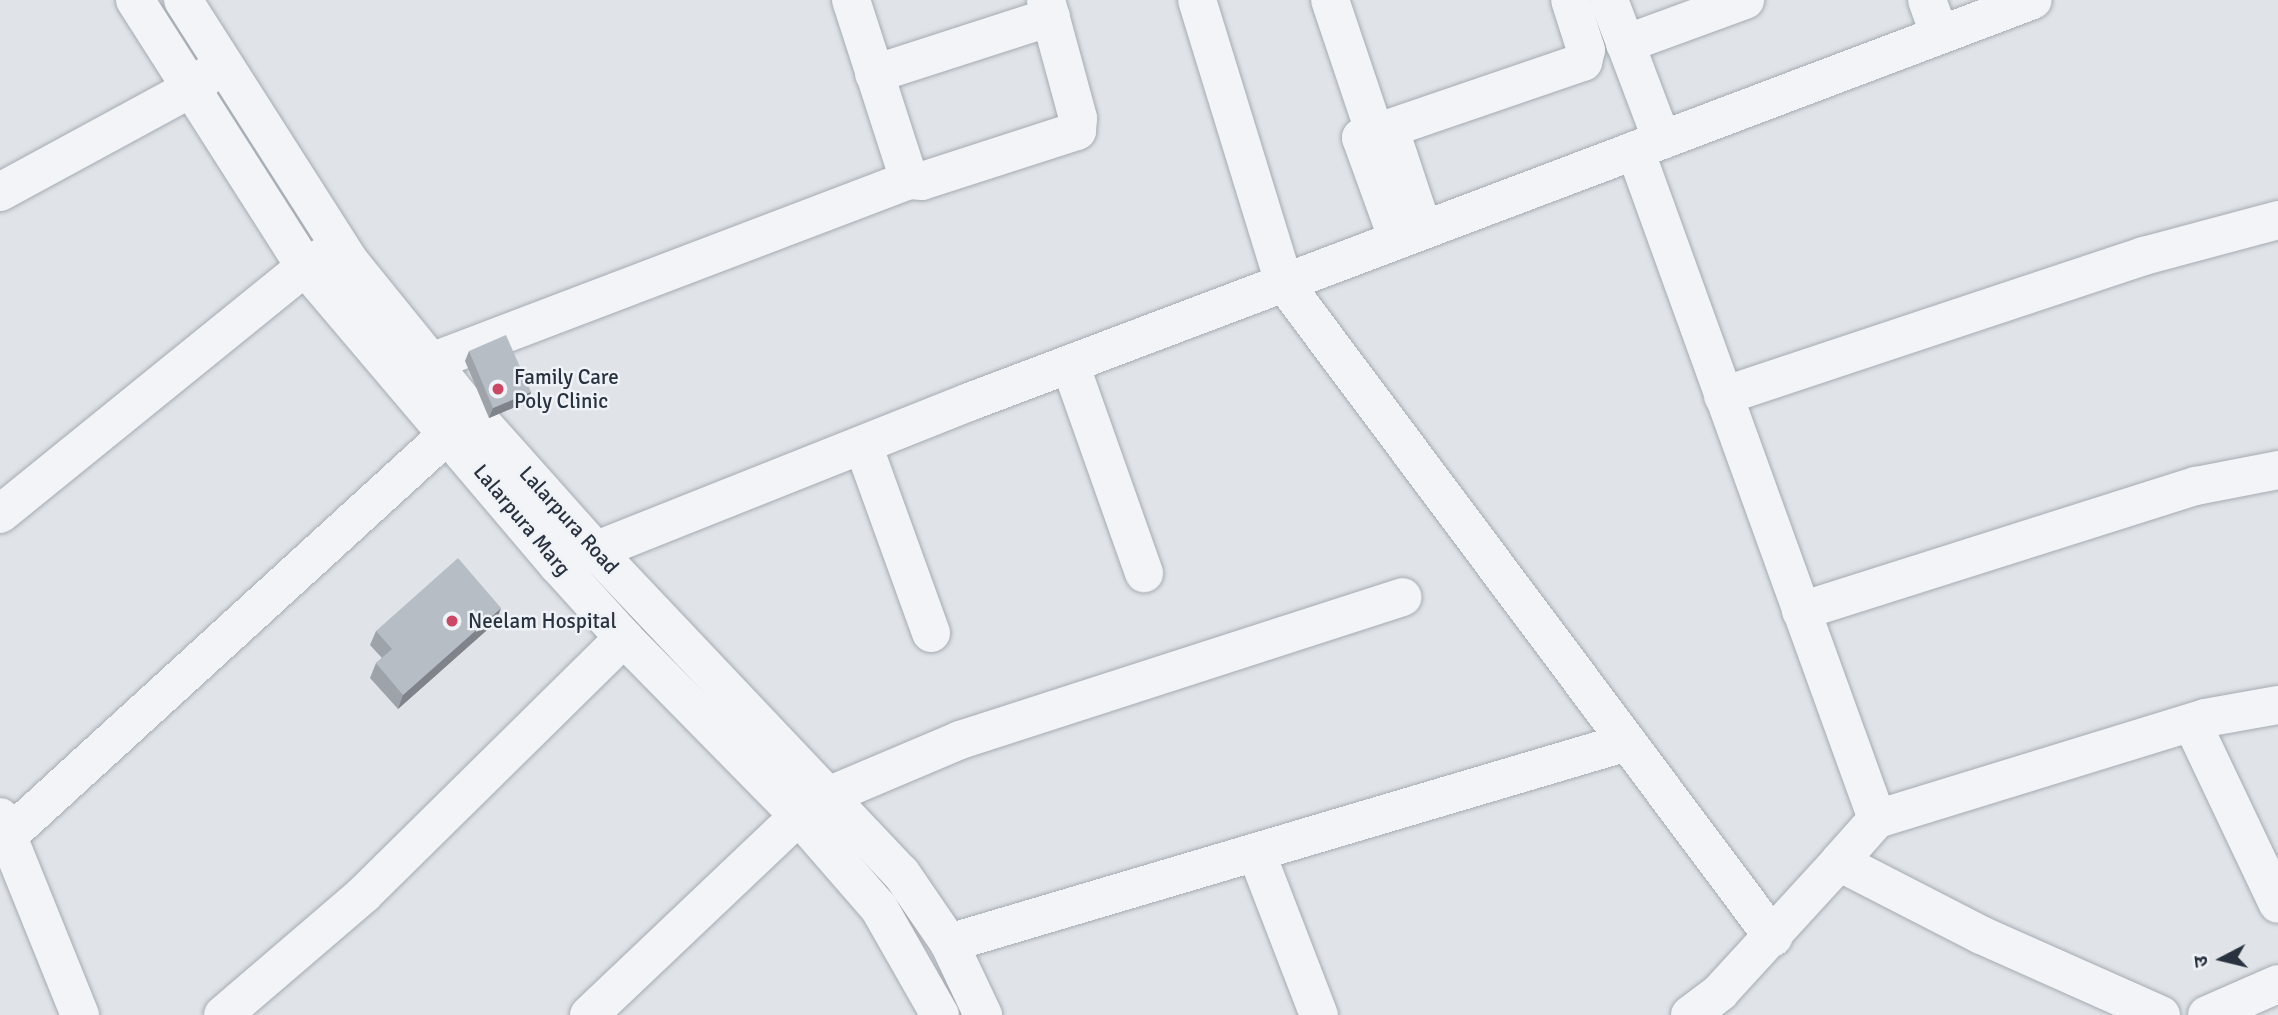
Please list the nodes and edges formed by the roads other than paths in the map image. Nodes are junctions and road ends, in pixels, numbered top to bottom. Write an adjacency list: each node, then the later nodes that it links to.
1 (135, 0): 16 (street, Lalarpura Marg)
2 (183, 0): 14 (street, Lalarpura Road)
3 (851, 0): 15 (street)
4 (1197, 0): 25 (street)
5 (1330, 0): 17 (street)
6 (1570, 0): 17 (street)
7 (1609, 0): 13 (street)
8 (1745, 0): 13 (street)
9 (1927, 0): 12 (street)
10 (2034, 0): 12 (street)
11 (1048, 9): 15 (street); 19 (street)
12 (1940, 35): 18 (street)
13 (1625, 44): 18 (street)
14 (223, 64): 16 (street); 23 (street, Lalarpura Road)
15 (874, 74): 19 (street)
16 (190, 89): 20 (street); 24 (street, Lalarpura Marg)
17 (1375, 134): 22 (street)
18 (1648, 145): 22 (street); 28 (street)
19 (909, 180): 26 (street)
20 (0, 191)
21 (2278, 220): 28 (street)
22 (1410, 235): 25 (street)
23 (340, 247): 24 (street); 26 (street, Lalarpura Road)
24 (305, 267): 29 (street, Lalarpura Marg); 32 (street)
25 (1284, 283): 27 (street); 42 (street)
26 (430, 362): 33 (street, Lalarpura Road)
27 (1070, 364): 30 (street); 35 (street)
28 (1723, 396): 37 (street)
29 (449, 433): 34 (street, Lalarpura Marg); 46 (street)
30 (863, 444): 33 (street); 38 (street)
31 (2278, 470): 37 (street)
32 (0, 514)
33 (596, 551): 34 (street); 43 (street, Lalarpura Road)
34 (558, 565): 39 (street, Lalarpura Marg)
35 (1144, 573)
36 (1402, 597): 43 (street)
37 (1801, 611): 45 (street)
38 (931, 633)
39 (624, 638): 44 (street, Lalarpura Marg); 54 (street)
40 (2278, 705): 41 (street)
41 (2192, 723): 45 (street); 49 (street)
42 (1627, 742): 47 (street); 50 (street)
43 (830, 795): 44 (street); 51 (street, Lalarpura Road)
44 (799, 817): 55 (street); 56 (street, Lalarpura Marg)
45 (1877, 819): 48 (street)
46 (4, 826): 53 (street)
47 (1256, 852): 51 (street); 58 (street)
48 (1839, 862): 50 (street); 60 (street)
49 (2278, 904)
50 (1773, 937): 59 (street)
51 (949, 943): 57 (street, Lalarpura Road)
52 (2278, 984): 61 (street)
53 (80, 1015)
54 (223, 1015)
55 (589, 1015)
56 (940, 1015)
57 (984, 1015)
58 (1319, 1015)
59 (1690, 1015)
60 (2161, 1015)
61 (2207, 1015)

